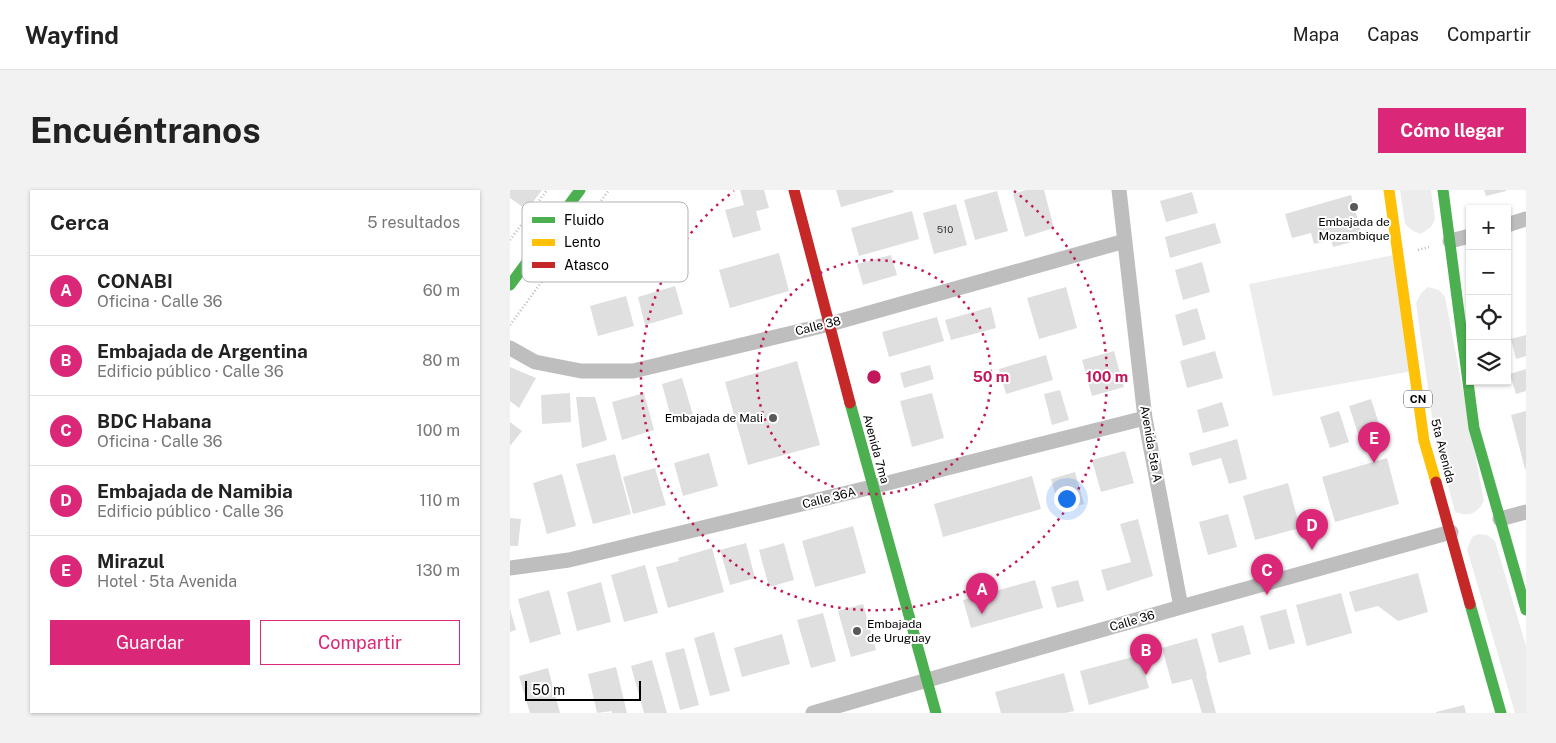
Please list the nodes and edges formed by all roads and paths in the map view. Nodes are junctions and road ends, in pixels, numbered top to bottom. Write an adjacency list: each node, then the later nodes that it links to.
1 (547, 190): 8 (path)
2 (580, 190): 9 (main road)
3 (609, 190): 10 (path)
4 (794, 190): 22 (main road, Avenida 7ma)
5 (1119, 190): 16 (street, Avenida 5ta A)
6 (1389, 190): 18 (main road, 5ta Avenida / CN)
7 (1443, 190): 17 (main road)
8 (538, 202)
9 (571, 202)
10 (600, 202)
11 (1526, 219): 13 (street)
12 (522, 224): 15 (path)
13 (1511, 224)
14 (1466, 237): 17 (street)
15 (510, 240)
16 (1125, 241): 22 (street, Calle 38); 25 (street, Avenida 5ta A)
17 (1450, 242): 18 (path); 28 (main road)
18 (1398, 254): 29 (main road, 5ta Avenida / CN)
19 (522, 269): 21 (main road)
20 (542, 282): 23 (path)
21 (510, 285)
22 (830, 324): 24 (street, Calle 38); 26 (main road, Avenida 7ma)
23 (510, 325)
24 (510, 348)
25 (1145, 418): 26 (street, Calle 36A); 31 (street, Avenida 5ta A)
26 (872, 487): 30 (street, Calle 36A); 33 (main road, Avenida 7ma)
27 (1526, 512): 28 (street)
28 (1500, 519): 32 (main road)
29 (1451, 532): 31 (street, Calle 36); 36 (main road, 5ta Avenida / CN)
30 (510, 568)
31 (1181, 607): 33 (street, Calle 36)
32 (1526, 610)
33 (927, 680): 34 (street, Calle 36); 35 (main road, Avenida 7ma)
34 (813, 713)
35 (936, 713)
36 (1501, 713)

